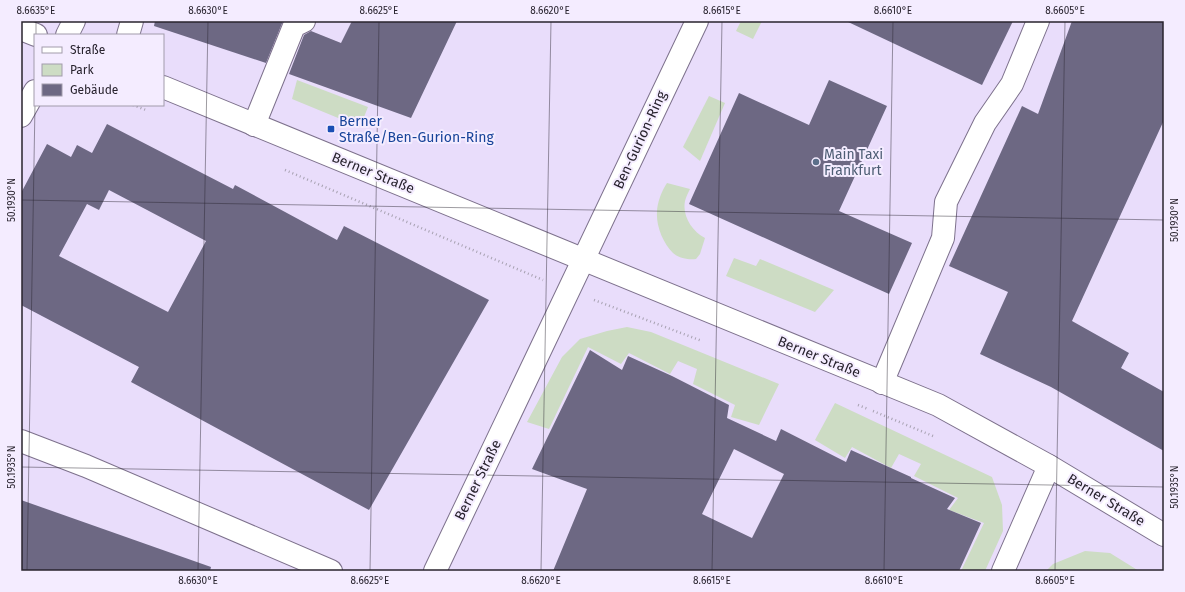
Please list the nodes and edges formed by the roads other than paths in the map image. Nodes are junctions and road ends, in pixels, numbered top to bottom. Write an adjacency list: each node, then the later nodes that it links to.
1 (74, 21): 8 (street)
2 (132, 21): 9 (street)
3 (304, 21): 13 (street)
4 (696, 21): 14 (street, Ben-Gurion-Ring)
5 (1038, 21): 15 (street)
6 (21, 29): 7 (street)
7 (34, 34)
8 (67, 34)
9 (128, 34)
10 (164, 87): 13 (street, Berner Straße)
11 (34, 93): 12 (street)
12 (21, 116)
13 (254, 124): 14 (street, Berner Straße)
14 (584, 259): 15 (street, Berner Straße); 20 (street, Berner Straße)
15 (882, 383): 17 (street, Berner Straße)
16 (21, 441): 19 (street)
17 (1049, 466): 18 (street, Berner Straße); 21 (street)
18 (1164, 535)
19 (331, 570)
20 (435, 571)
21 (1004, 571)

